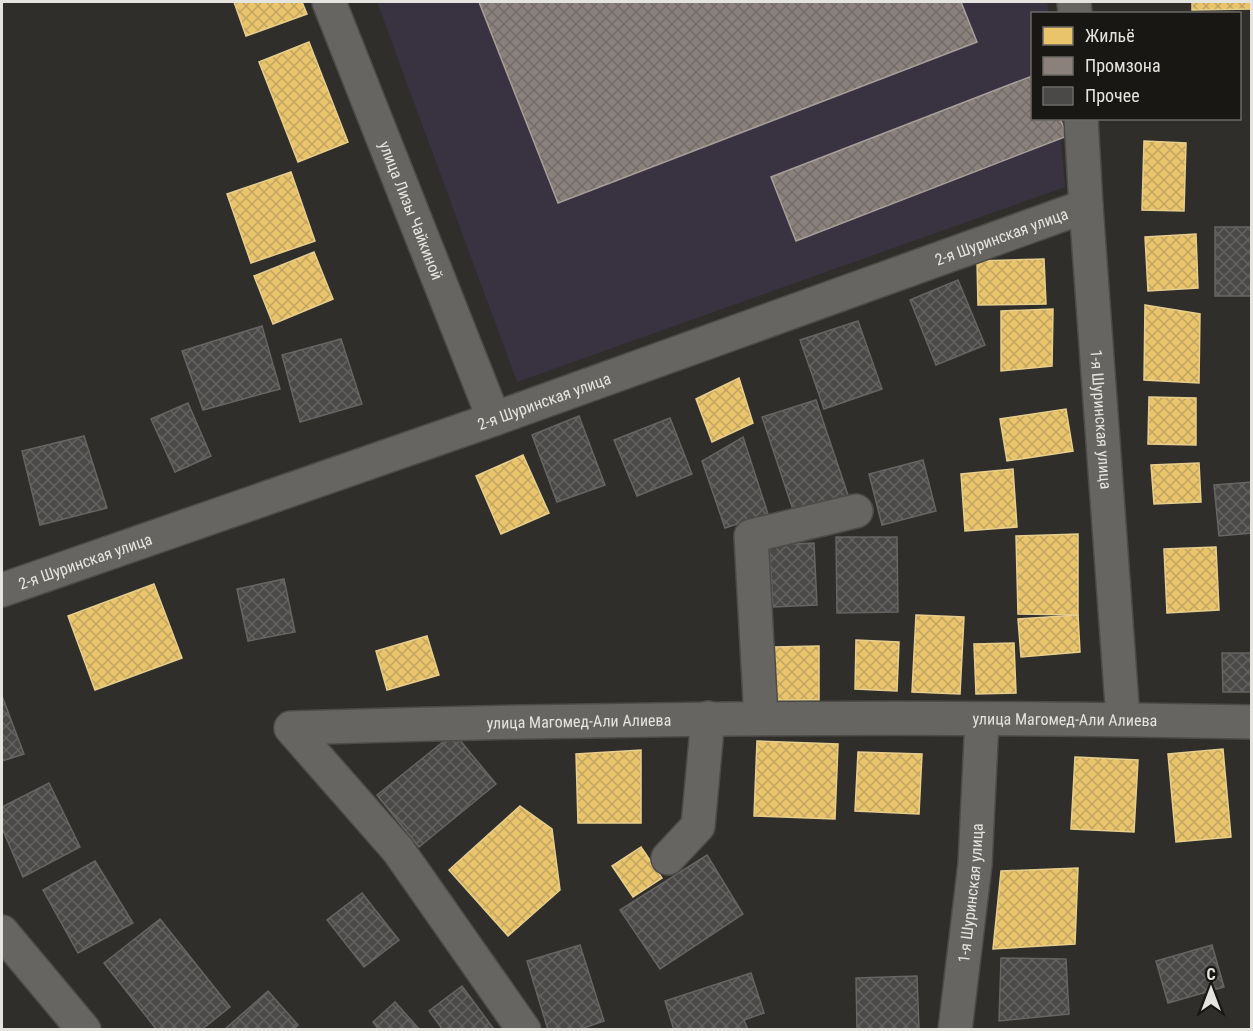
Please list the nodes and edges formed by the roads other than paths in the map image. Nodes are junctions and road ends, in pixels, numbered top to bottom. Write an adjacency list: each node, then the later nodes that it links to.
1 (329, 2): 4 (street, улица Лизы Чайкиной)
2 (1081, 120): 3 (street, 1-я Шуринская улица)
3 (1086, 206): 4 (street, 2-я Шуринская улица); 10 (street, 1-я Шуринская улица)
4 (494, 419): 6 (street, 2-я Шуринская улица)
5 (856, 511): 8 (street)
6 (2, 590)
7 (708, 718): 8 (street, улица Магомед-Али Алиева); 12 (street); 15 (street, улица Магомед-Али Алиева)
8 (761, 718): 9 (street, улица Магомед-Али Алиева)
9 (982, 719): 10 (street, улица Магомед-Али Алиева); 16 (street, 1-я Шуринская улица)
10 (1123, 719): 11 (street, улица Магомед-Али Алиева)
11 (1251, 722)
12 (668, 858)
13 (2, 932): 14 (street)
14 (84, 1029)
15 (524, 1029)
16 (955, 1029)

